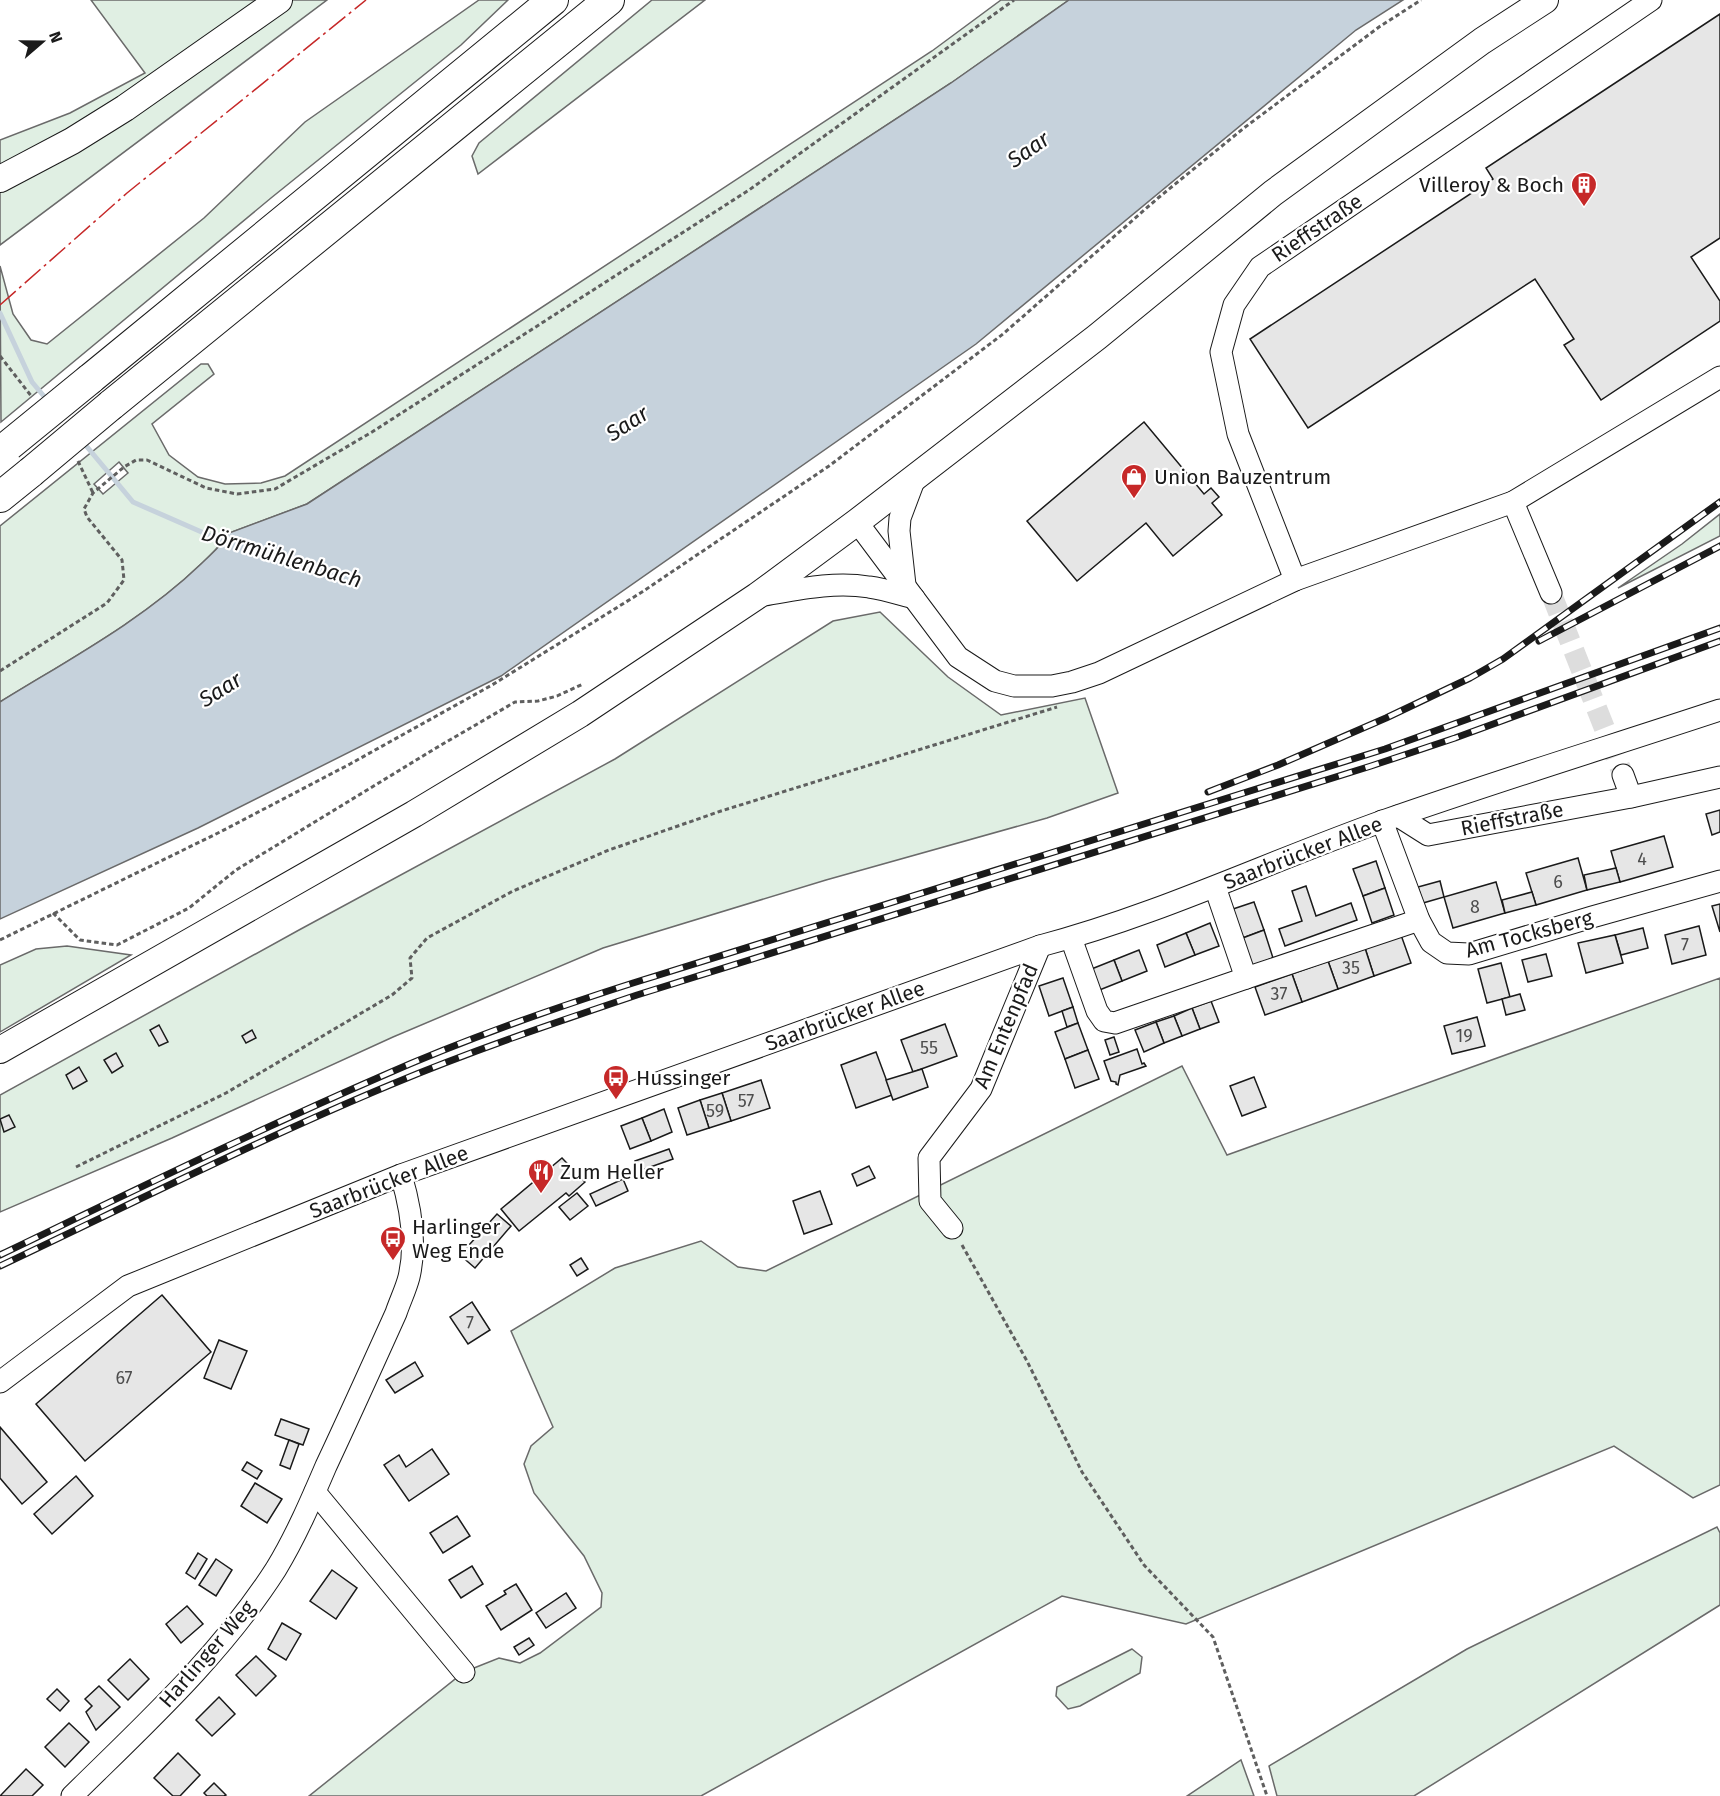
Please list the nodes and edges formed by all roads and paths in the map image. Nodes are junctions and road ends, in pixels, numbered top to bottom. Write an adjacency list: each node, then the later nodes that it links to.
1 (279, 0): 8 (main road)
2 (553, 0): 10 (highway, bridge)
3 (609, 0): 12 (highway, bridge)
4 (1014, 0): 19 (path)
5 (1421, 0): 29 (path)
6 (1545, 0): 11 (main road)
7 (1652, 0): 15 (street, Rieffstraße)
8 (0, 178)
9 (1720, 377): 13 (street)
10 (5, 449)
11 (915, 478): 14 (main road); 16 (street)
12 (0, 497)
13 (1513, 502): 15 (street); 17 (street)
14 (857, 522): 16 (street); 18 (main road)
15 (1295, 580): 21 (street)
16 (910, 592): 18 (street); 21 (street)
17 (1551, 593)
18 (756, 596): 35 (main road)
19 (0, 671)
20 (588, 681): 29 (path)
21 (1072, 682): 36 (path)
22 (1720, 710): 26 (street, Saarbrücker Allee)
23 (1623, 775): 25 (street)
24 (1720, 777): 25 (street, Rieffstraße)
25 (1631, 797): 26 (street, Rieffstraße)
26 (1390, 819): 28 (street, Saarbrücker Allee); 30 (street, Am Tocksberg)
27 (1720, 881): 30 (street, Am Tocksberg)
28 (1215, 887): 31 (street, Saarbrücker Allee); 34 (street)
29 (53, 914): 32 (path)
30 (1419, 920): 34 (street)
31 (1071, 938): 33 (street, Saarbrücker Allee); 34 (street)
32 (0, 940)
33 (1040, 946): 37 (street, Saarbrücker Allee); 38 (street, Am Entenpfad)
34 (1245, 978)
35 (0, 1050)
36 (76, 1167)
37 (401, 1175): 39 (street, Saarbrücker Allee); 40 (street, Harlinger Weg)
38 (952, 1228): 43 (path)
39 (0, 1382)
40 (315, 1492): 41 (street); 42 (street, Harlinger Weg)
41 (464, 1672)
42 (72, 1796)
43 (1267, 1796)

